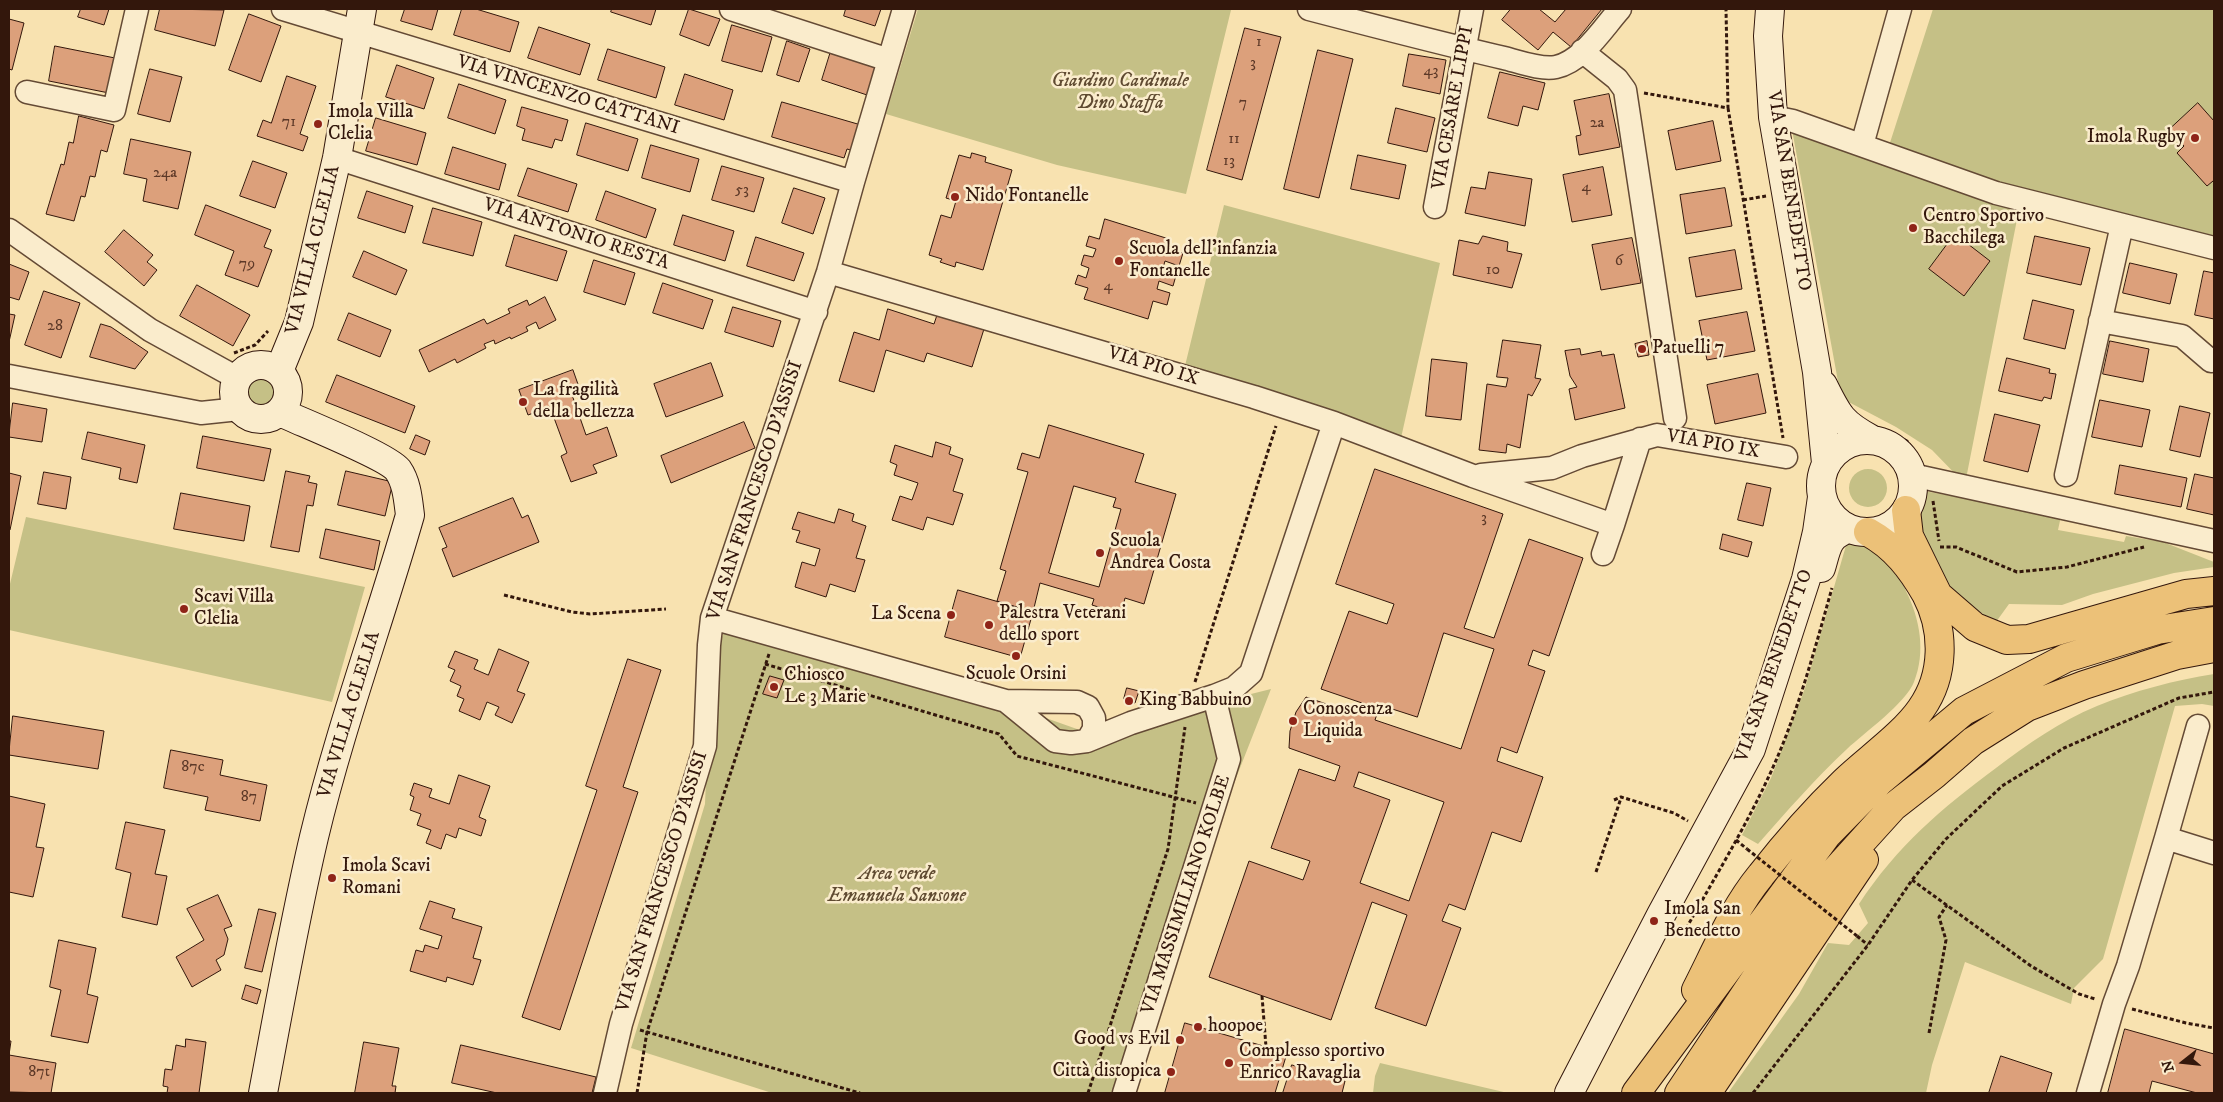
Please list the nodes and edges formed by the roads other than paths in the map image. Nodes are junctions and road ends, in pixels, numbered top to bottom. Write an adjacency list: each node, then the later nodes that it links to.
1 (136, 9): 14 (street)
2 (283, 9): 10 (street, VIA VINCENZO CATTANI)
3 (731, 9): 13 (street)
4 (904, 9): 13 (street, VIA SAN FRANCESCO D'ASSISI)
5 (1309, 9): 11 (street)
6 (1472, 9): 11 (street, VIA CESARE LIPPI)
7 (1620, 9): 12 (street)
8 (1770, 9): 15 (street, VIA SAN BENEDETTO)
9 (1900, 9): 16 (street)
10 (360, 20): 17 (street, VIA VILLA CLELIA); 18 (street, VIA VINCENZO CATTANI)
11 (1466, 49): 12 (street); 19 (street, VIA CESARE LIPPI)
12 (1582, 51): 33 (street)
13 (889, 60): 18 (street, VIA SAN FRANCESCO D'ASSISI)
14 (27, 92)
15 (1773, 117): 16 (street); 28 (street, VIA SAN BENEDETTO)
16 (1862, 145): 20 (street)
17 (337, 158): 24 (street, VIA ANTONIO RESTA); 27 (street, VIA VILLA CLELIA)
18 (853, 182): 23 (street, VIA SAN FRANCESCO D'ASSISI)
19 (1435, 208)
20 (2122, 225): 22 (street); 25 (street)
21 (9, 230): 30 (street)
22 (2214, 248)
23 (828, 272): 24 (street, VIA SAN FRANCESCO D'ASSISI); 34 (street, VIA PIO IX)
24 (816, 312): 49 (street, VIA SAN FRANCESCO D'ASSISI)
25 (2100, 321): 26 (street); 40 (street)
26 (2211, 361)
27 (278, 371): 30 (street); 32 (street)
28 (1817, 372): 36 (street, VIA SAN BENEDETTO); 38 (street, VIA SAN BENEDETTO)
29 (9, 376): 31 (street)
30 (237, 378): 31 (street)
31 (239, 409): 32 (street)
32 (280, 412): 62 (street, VIA VILLA CLELIA)
33 (1675, 418)
34 (1334, 423): 41 (street, VIA PIO IX); 52 (street)
35 (1640, 439): 37 (street, VIA PIO IX); 41 (street, VIA PIO IX); 44 (street, VIA PIO IX)
36 (1871, 439): 38 (street); 39 (street, VIA SAN BENEDETTO)
37 (1786, 457)
38 (1826, 462): 42 (street, VIA SAN BENEDETTO)
39 (1912, 475): 43 (street); 46 (street)
40 (2066, 475)
41 (1473, 476): 44 (street, VIA PIO IX)
42 (1822, 497): 45 (street); 65 (street, VIA SAN BENEDETTO)
43 (1906, 510): 45 (street, VIA SAN BENEDETTO); 48 (highway)
44 (1613, 525): 47 (street, VIA PIO IX)
45 (1858, 530): 61 (highway); 66 (street, VIA SAN BENEDETTO)
46 (2214, 541)
47 (1603, 554)
48 (2214, 591)
49 (712, 618): 53 (street); 63 (street, VIA SAN FRANCESCO D'ASSISI)
50 (2214, 621): 61 (highway)
51 (2214, 648): 58 (highway)
52 (1214, 696): 55 (street); 64 (street, VIA MASSIMILIANO KOLBE)
53 (1006, 701): 54 (street); 57 (street)
54 (1088, 707): 55 (street); 57 (street)
55 (1131, 723): 57 (street)
56 (2198, 726): 59 (street)
57 (1087, 741)
58 (1934, 775): 68 (highway); 69 (highway)
59 (2166, 838): 60 (street); 70 (street)
60 (2214, 853)
61 (1654, 1068): 67 (highway)
62 (263, 1093)
63 (605, 1093)
64 (1124, 1093)
65 (1570, 1093)
66 (1585, 1093)
67 (1636, 1093)
68 (1679, 1093)
69 (1708, 1093)
70 (2088, 1093)

